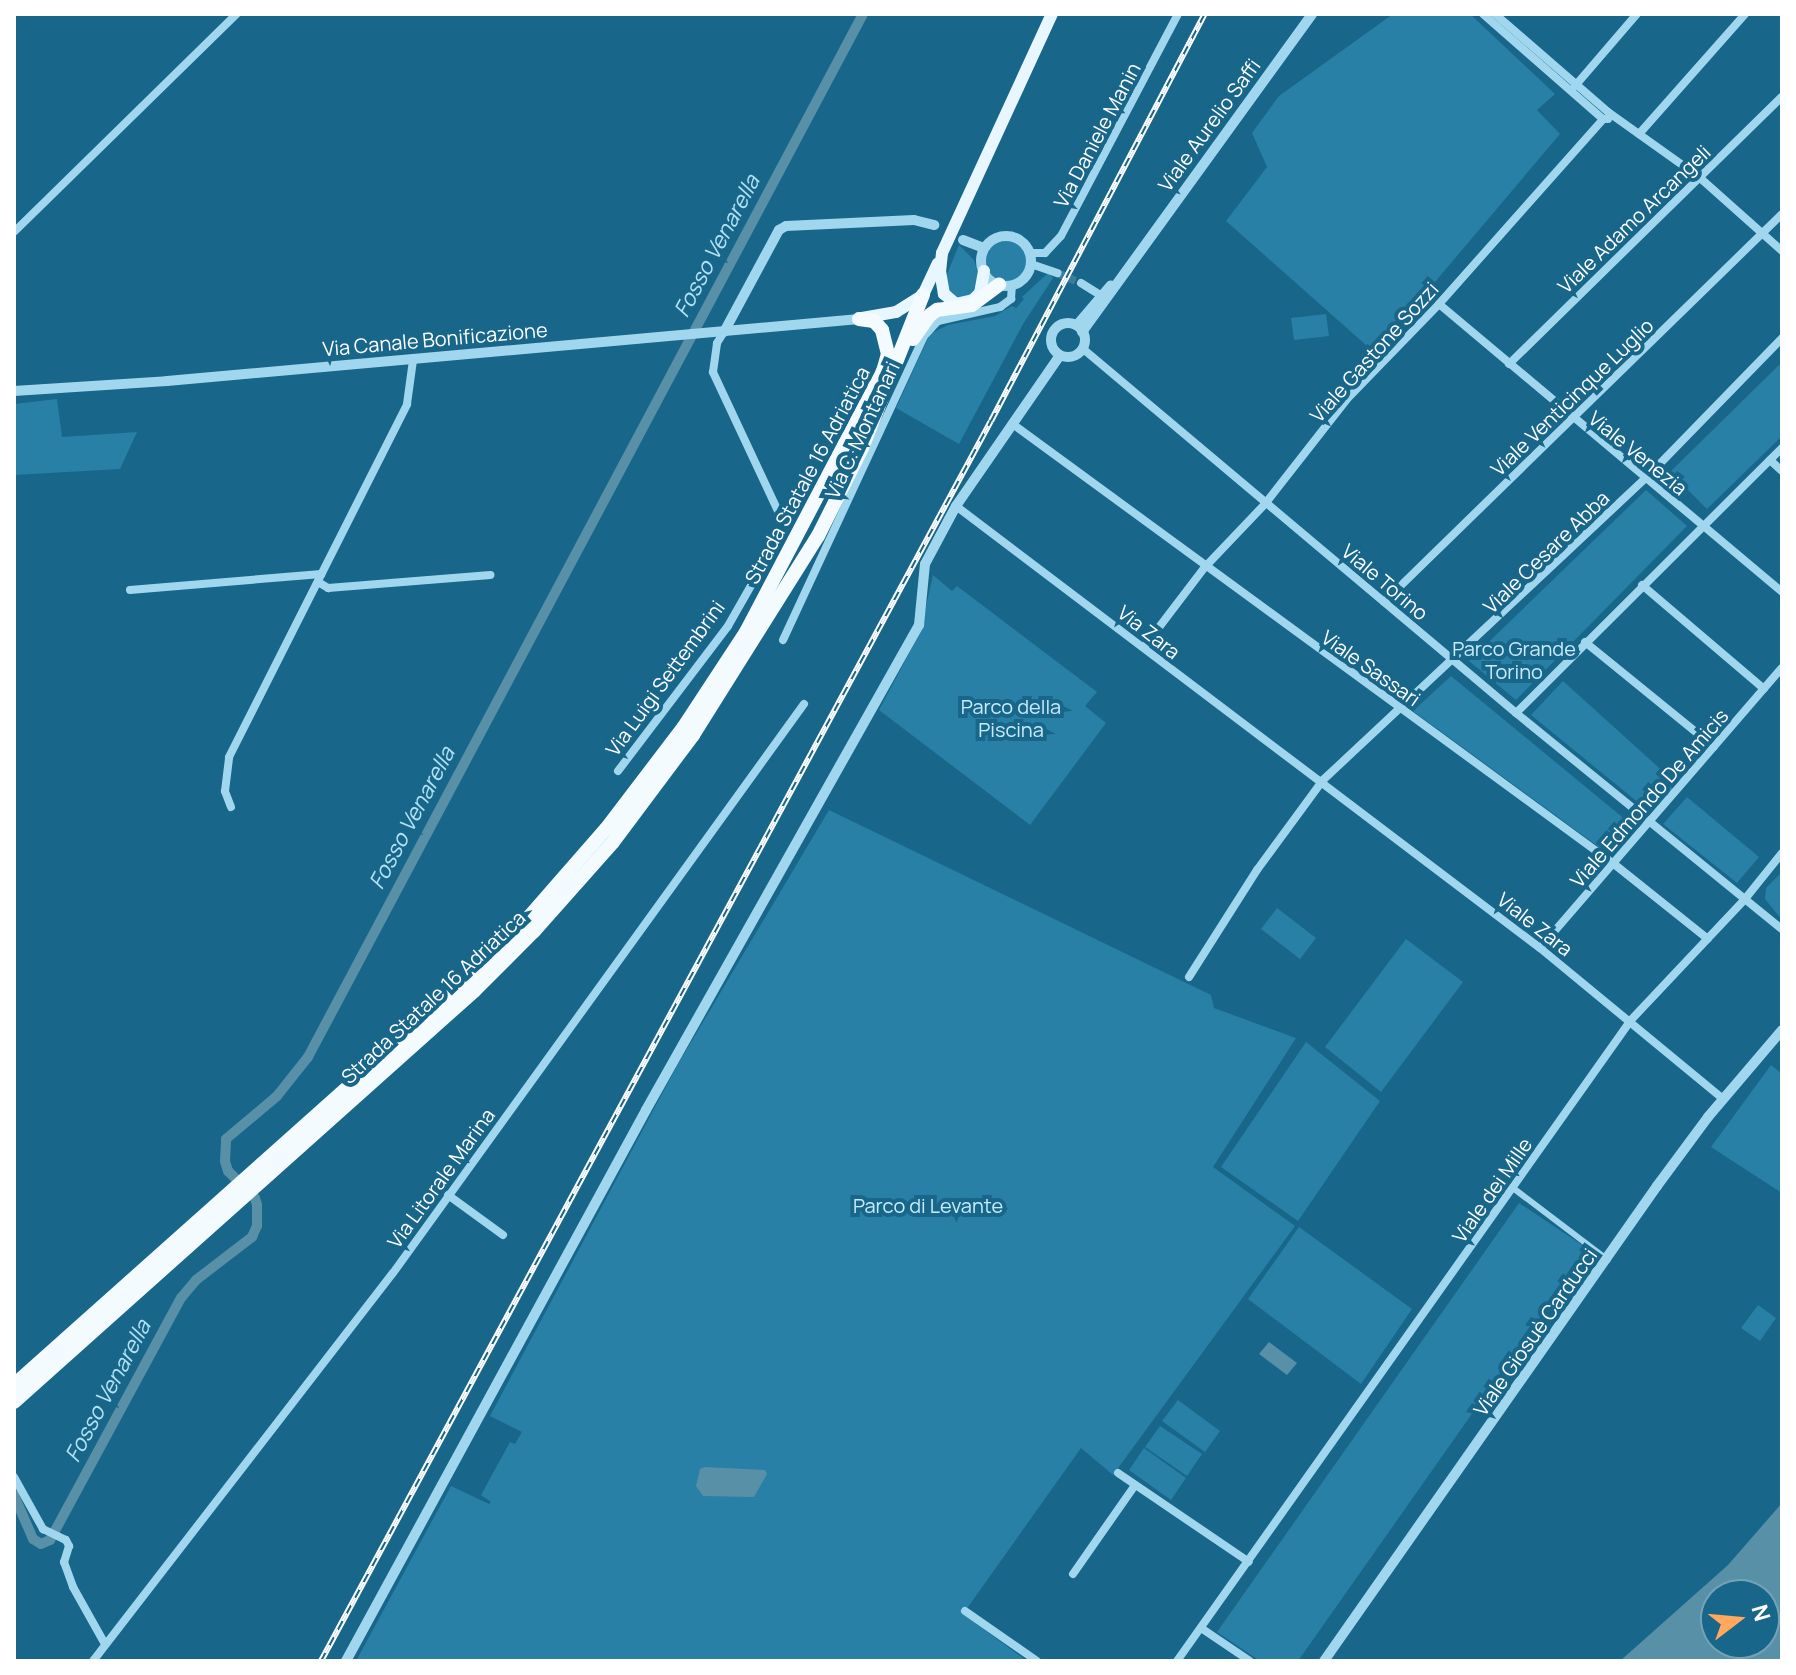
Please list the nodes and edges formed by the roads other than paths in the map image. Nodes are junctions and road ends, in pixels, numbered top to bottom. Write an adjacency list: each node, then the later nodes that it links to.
1 (237, 14): 17 (street)
2 (1052, 14): 21 (main road, Strada Statale 16 Adriatica)
3 (1178, 14): 24 (street, Via Daniele Manin)
4 (1312, 14): 23 (street, Viale Aurelio Saffi)
5 (1483, 14): 8 (street)
6 (1637, 14): 9 (street)
7 (1745, 14): 13 (street)
8 (1495, 16): 9 (street)
9 (1573, 87): 11 (street); 12 (street)
10 (1782, 97): 14 (street, Viale Adamo Arcangeli)
11 (1616, 118): 12 (street); 13 (street)
12 (1603, 119): 31 (street, Viale Gastone Sozzi)
13 (1639, 134): 14 (street)
14 (1699, 177): 18 (street); 39 (street, Viale Adamo Arcangeli)
15 (1782, 214): 18 (street, Viale Venticinque Luglio)
16 (934, 225): 34 (street, Via Luigi Settembrini)
17 (14, 232)
18 (1762, 234): 22 (street); 42 (street, Viale Venticinque Luglio)
19 (963, 240): 20 (street)
20 (984, 248): 24 (street); 25 (street)
21 (944, 250): 25 (main road); 29 (main road, Strada Statale 16 Adriatica)
22 (1782, 251)
23 (1136, 257): 30 (street, Viale Aurelio Saffi); 33 (street, Viale Aurelio Saffi)
24 (1030, 259): 26 (street); 28 (street)
25 (984, 271): 28 (street)
26 (1057, 273)
27 (1081, 283): 30 (street)
28 (1006, 285): 40 (highway); 58 (street, Via C. Montanari)
29 (923, 295): 32 (main road); 40 (highway, Strada Statale 16 Adriatica)
30 (1102, 296): 33 (street, Viale Aurelio Saffi)
31 (1439, 304): 39 (street, Viale Venezia); 48 (street, Viale Gastone Sozzi)
32 (859, 319): 34 (street, Via Canale Bonificazione); 40 (highway)
33 (1080, 328): 36 (street); 37 (street)
34 (721, 333): 38 (street, Via Canale Bonificazione); 68 (street, Via Luigi Settembrini)
35 (1782, 338): 47 (street, Viale Cesare Abba)
36 (1082, 348): 37 (street); 48 (street, Viale Torino)
37 (1060, 355): 43 (street)
38 (413, 360): 41 (street, Via Canale Bonificazione); 53 (street)
39 (1509, 364): 42 (street, Viale Venezia)
40 (885, 378): 84 (highway, Strada Statale 16 Adriatica)
41 (14, 391)
42 (1572, 420): 47 (street, Viale Venezia); 57 (street, Viale Venticinque Luglio)
43 (1014, 425): 49 (street); 51 (street, Viale Sassari)
44 (1782, 448): 45 (street)
45 (1770, 460): 46 (street); 50 (street)
46 (1782, 471)
47 (1645, 479): 50 (street, Viale Venezia); 61 (street, Viale Cesare Abba)
48 (1265, 504): 51 (street, Viale Gastone Sozzi); 57 (street, Viale Torino)
49 (956, 506): 60 (street, Via Zara); 98 (street)
50 (1703, 527): 54 (street); 56 (street, Viale Venezia)
51 (1205, 567): 60 (street, Viale Gastone Sozzi); 65 (street, Viale Sassari)
52 (490, 575): 53 (street)
53 (320, 578): 55 (street); 70 (street)
54 (1642, 585): 59 (street); 63 (street)
55 (130, 590)
56 (1782, 592)
57 (1384, 602): 61 (street, Viale Torino)
58 (783, 640)
59 (1585, 642): 66 (street); 67 (street)
60 (1144, 647): 69 (street, Via Zara)
61 (1454, 661): 65 (street, Viale Cesare Abba); 66 (street, Viale Torino)
62 (1782, 668): 63 (street, Viale Edmondo De Amicis)
63 (1764, 689): 67 (street, Viale Edmondo De Amicis)
64 (804, 704): 83 (street, Via Litorale Marina)
65 (1403, 709): 69 (street, Viale Cesare Abba); 73 (street, Viale Sassari)
66 (1516, 713): 71 (street, Viale Torino)
67 (1714, 747): 71 (street, Viale Edmondo De Amicis)
68 (618, 771)
69 (1323, 780): 77 (street, Viale Zara); 78 (street, Viale Cesare Abba)
70 (231, 807)
71 (1650, 821): 73 (street, Viale Edmondo De Amicis); 74 (street, Viale Torino)
72 (1782, 853): 74 (street, Viale dei Mille)
73 (1614, 864): 76 (street, Viale Sassari); 77 (street, Viale Edmondo De Amicis)
74 (1745, 899): 75 (street, Viale Torino); 76 (street, Viale dei Mille)
75 (1782, 929)
76 (1708, 939): 79 (street, Viale dei Mille)
77 (1540, 948): 79 (street, Viale Zara)
78 (1189, 977)
79 (1631, 1020): 81 (street, Viale Zara); 82 (street, Viale dei Mille)
80 (1782, 1030): 81 (street, Viale Giosuè Carducci)
81 (1723, 1099): 86 (street, Viale Giosuè Carducci)
82 (1513, 1188): 86 (street); 92 (street, Viale dei Mille)
83 (448, 1195): 85 (street); 96 (street, Via Litorale Marina)
84 (233, 1199): 87 (highway, Strada Statale 16 Adriatica); 88 (highway, Strada Statale 16 Adriatica)
85 (503, 1235)
86 (1608, 1260): 102 (street, Viale Giosuè Carducci)
87 (14, 1385)
88 (14, 1402)
89 (1118, 1473): 91 (street)
90 (14, 1477): 96 (street)
91 (1135, 1485): 92 (street); 93 (street)
92 (1249, 1562): 95 (street, Viale dei Mille)
93 (1073, 1574)
94 (965, 1611): 99 (street)
95 (1201, 1628): 100 (street, Viale dei Mille); 101 (street)
96 (105, 1644): 97 (street, Via Litorale Marina)
97 (93, 1661)
98 (346, 1661)
99 (1037, 1661)
100 (1177, 1661)
101 (1250, 1661)
102 (1324, 1661)

